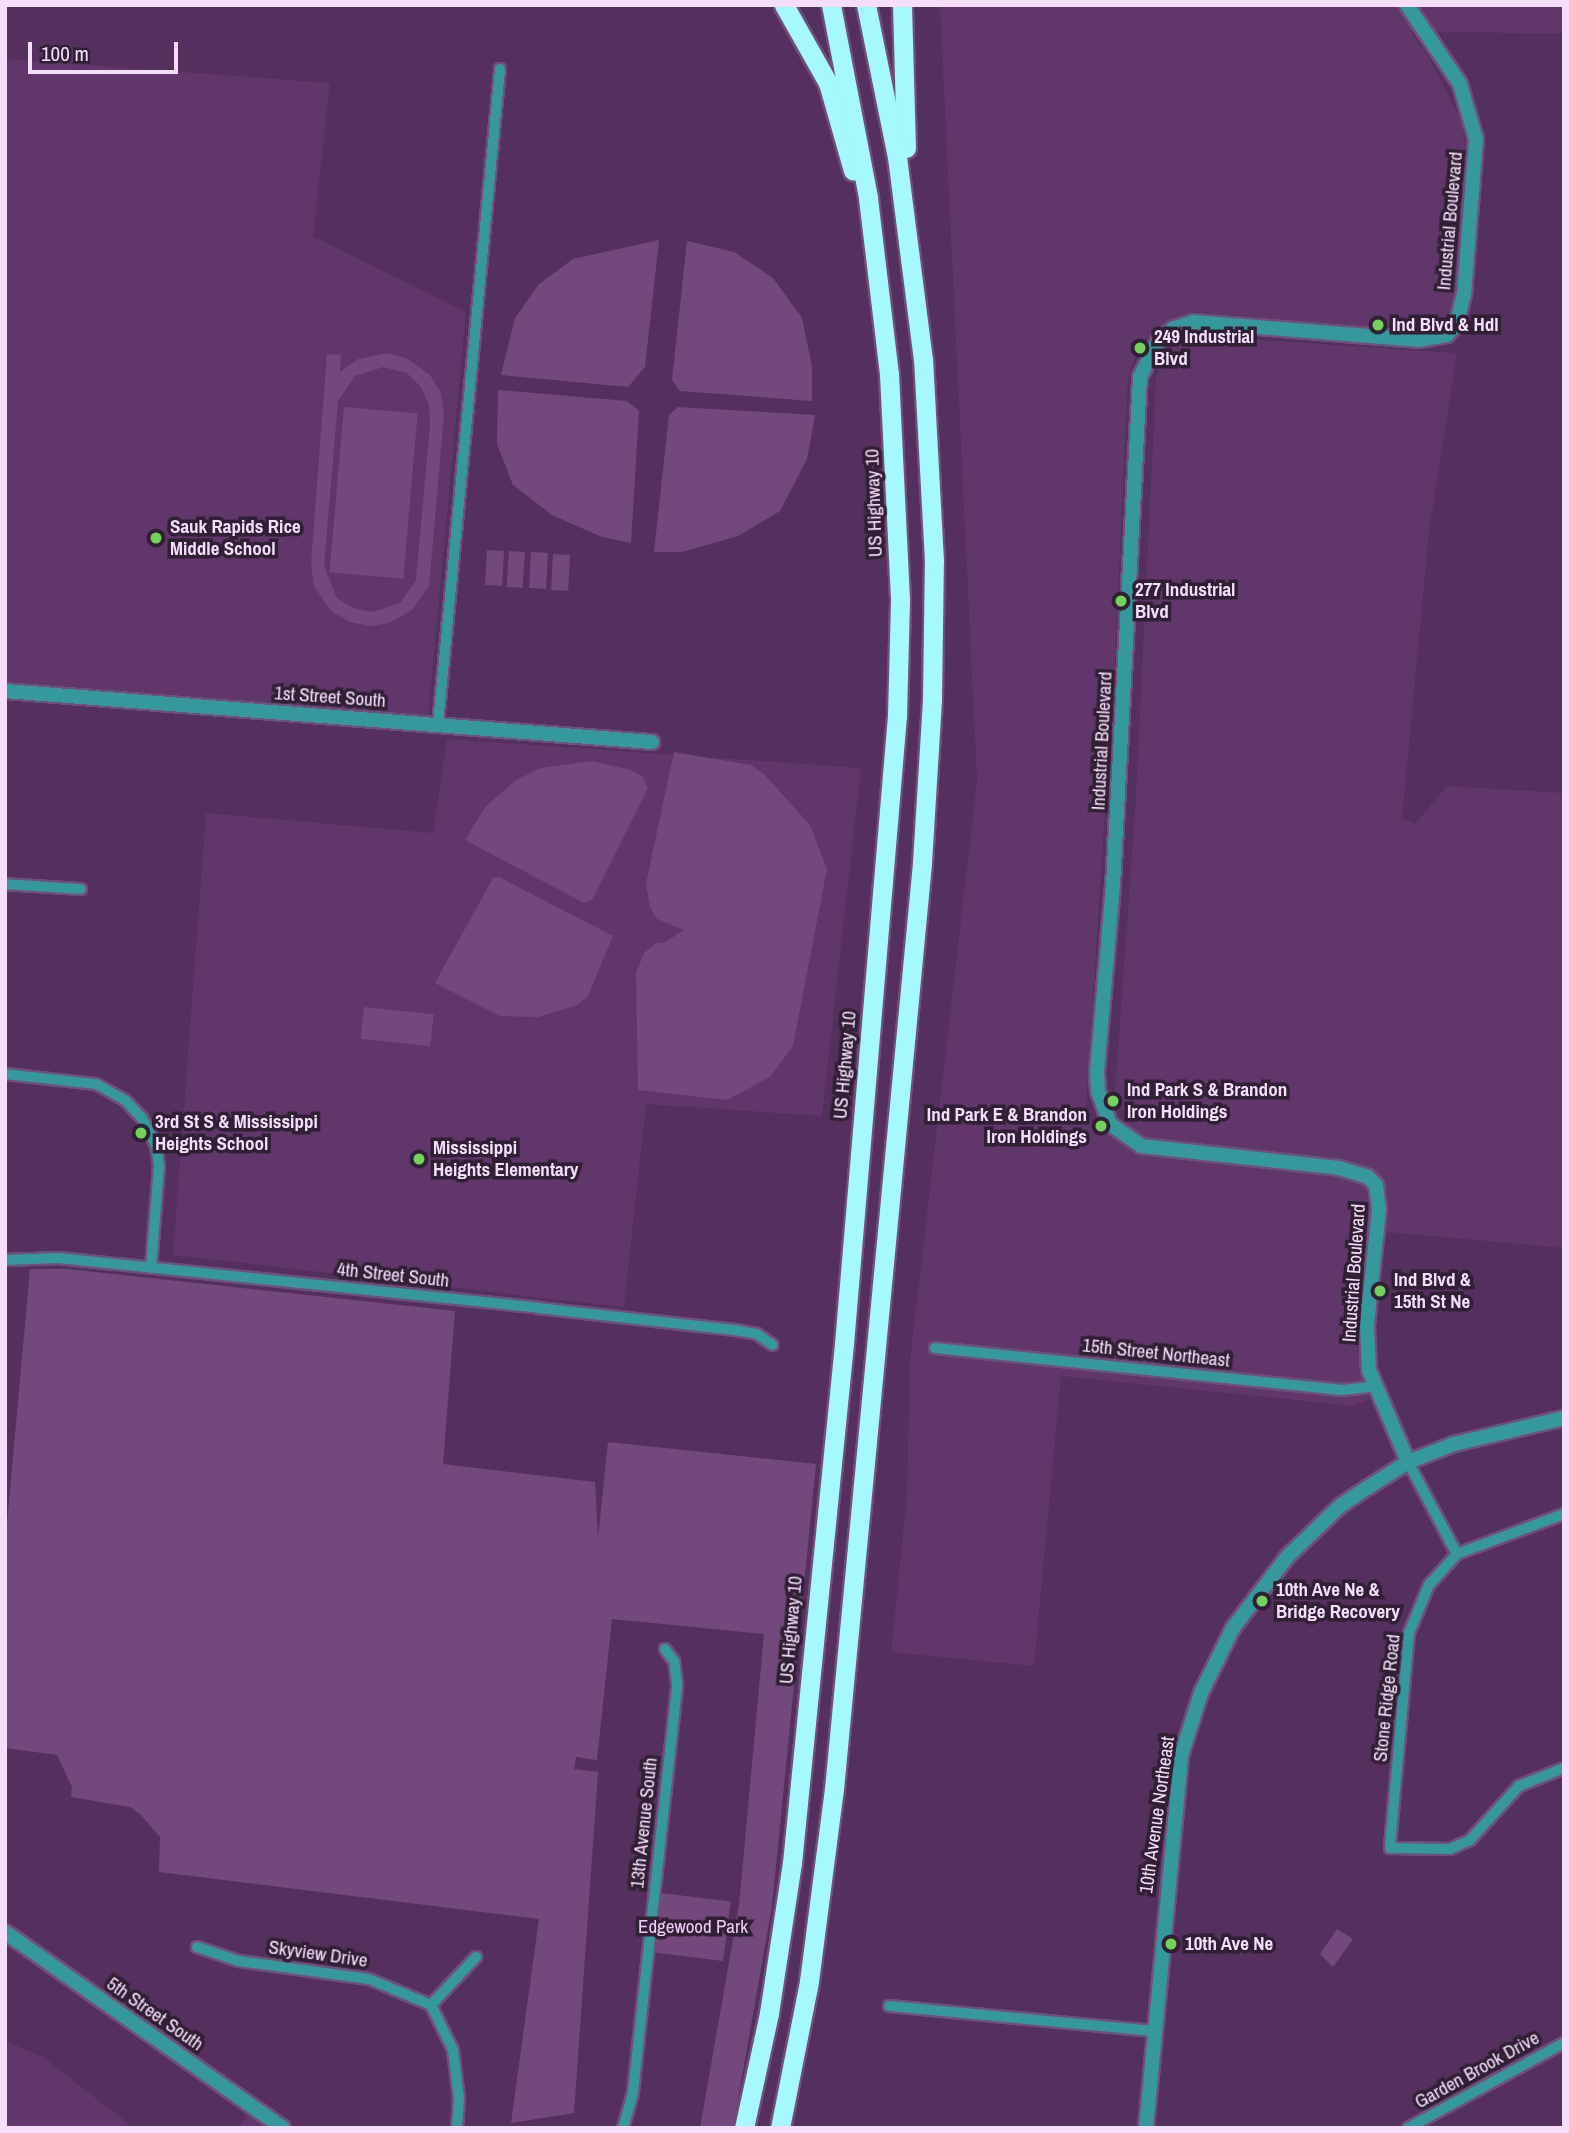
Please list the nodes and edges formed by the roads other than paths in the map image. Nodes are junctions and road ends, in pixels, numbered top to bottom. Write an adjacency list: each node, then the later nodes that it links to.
1 (783, 5): 7 (highway)
2 (831, 5): 7 (highway, US Highway 10)
3 (866, 5): 8 (highway)
4 (902, 5): 8 (highway)
5 (1407, 5): 19 (street, Industrial Boulevard)
6 (500, 69): 10 (street)
7 (868, 197): 36 (highway, US Highway 10)
8 (915, 272): 37 (highway)
9 (5, 691): 10 (street, 1st Street South)
10 (438, 724): 11 (street, 1st Street South)
11 (652, 741)
12 (5, 884): 13 (street)
13 (81, 889)
14 (5, 1074): 16 (street)
15 (5, 1260): 16 (street, 4th Street South)
16 (151, 1268): 17 (street, 4th Street South)
17 (773, 1345)
18 (935, 1348): 19 (street, 15th Street Northeast)
19 (1373, 1387): 21 (street, Industrial Boulevard)
20 (1564, 1418): 21 (street, 10th Avenue Northeast)
21 (1408, 1462): 23 (street, Industrial Boulevard); 31 (street, 10th Avenue Northeast)
22 (1564, 1514): 23 (street, Stone Ridge Road)
23 (1457, 1554): 25 (street, Stone Ridge Road)
24 (665, 1649): 35 (street, 13th Avenue South)
25 (1564, 1768)
26 (5, 1932): 33 (street, 5th Street South)
27 (197, 1947): 29 (street, Skyview Drive)
28 (476, 1957): 29 (street)
29 (431, 2004): 34 (street)
30 (889, 2006): 31 (street)
31 (1154, 2031): 38 (street, 10th Avenue Northeast)
32 (1564, 2043): 39 (street, Garden Brook Drive)
33 (283, 2128)
34 (457, 2128)
35 (623, 2128)
36 (744, 2128)
37 (780, 2128)
38 (1146, 2128)
39 (1408, 2128)

